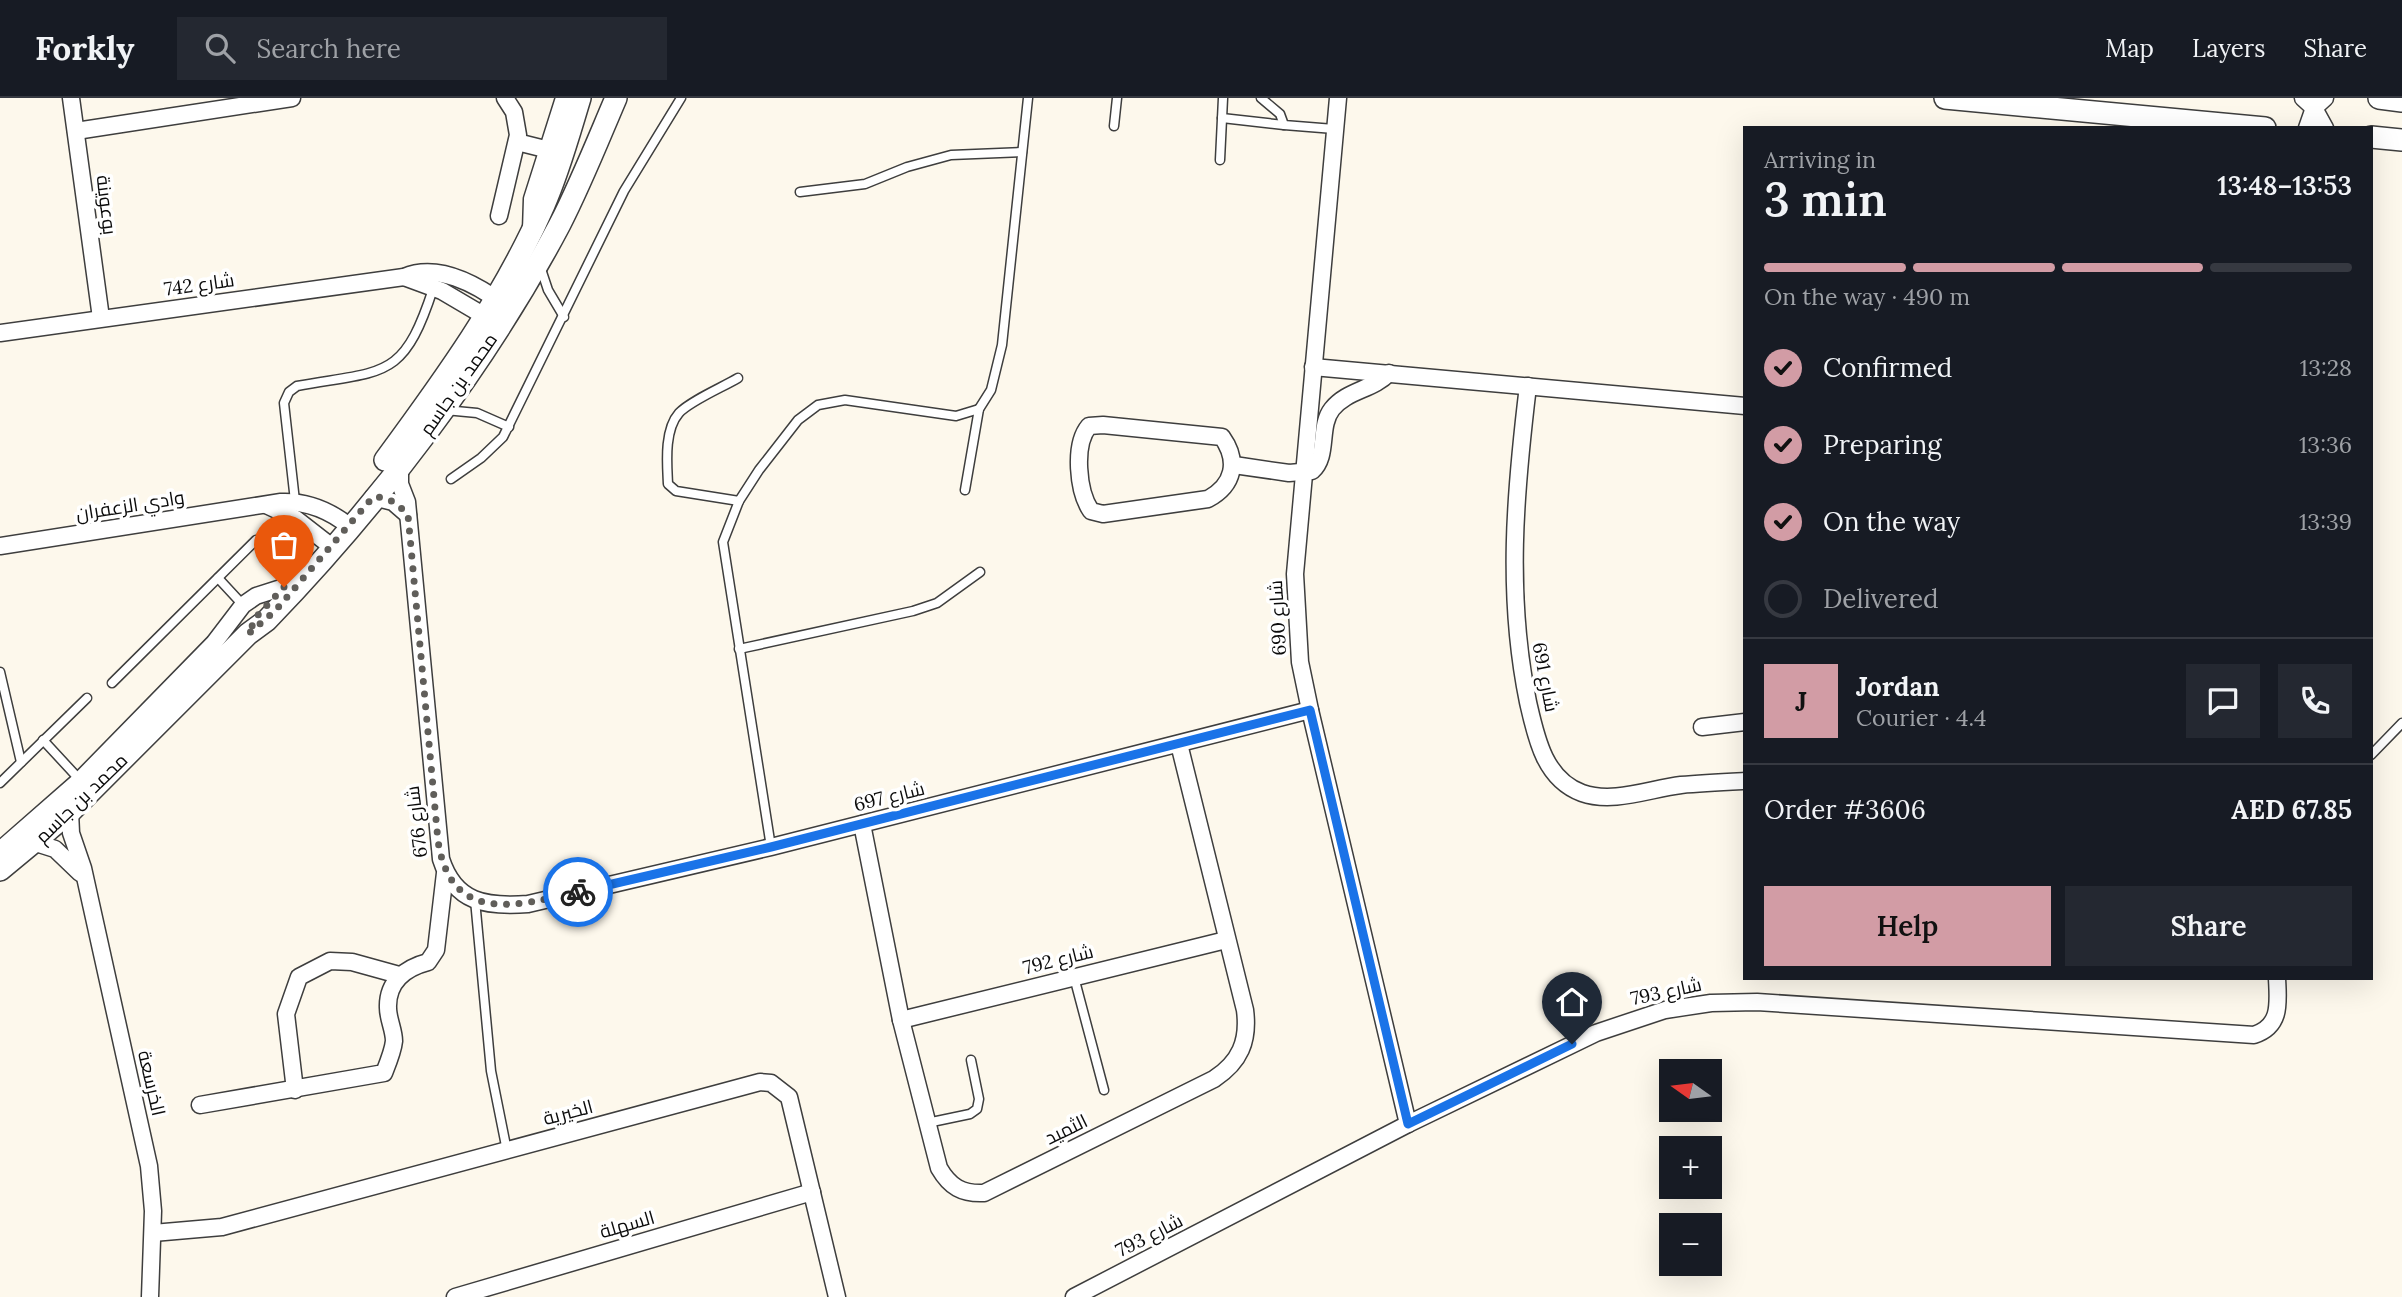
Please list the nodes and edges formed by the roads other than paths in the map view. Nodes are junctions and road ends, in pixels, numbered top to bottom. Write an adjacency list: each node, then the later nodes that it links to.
1 (71, 98): 23 (street, بوعوينة)
2 (292, 98): 23 (street)
3 (505, 98): 26 (street)
4 (616, 98): 33 (street, محمد بن جاسم)
5 (681, 98): 37 (lane)
6 (1028, 98): 28 (lane)
7 (1116, 98): 18 (lane)
8 (1223, 98): 16 (lane)
9 (1261, 98): 17 (lane)
10 (1338, 98): 22 (street, شارع 690)
11 (1945, 98): 19 (street)
12 (2379, 98): 14 (street)
13 (567, 99): 27 (street); 32 (street, محمد بن جاسم)
14 (2402, 100)
15 (2314, 101): 20 (street); 21 (street)
16 (1222, 118): 17 (lane); 29 (lane)
17 (1284, 125): 22 (lane)
18 (1114, 126)
19 (2244, 126)
20 (2308, 126)
21 (2324, 126)
22 (1334, 129): 40 (street, شارع 690)
23 (76, 131): 38 (street, بوعوينة)
24 (2373, 138): 25 (street)
25 (2402, 140)
26 (517, 142): 27 (street); 31 (street)
27 (549, 150): 32 (street)
28 (1022, 152): 30 (lane); 45 (lane)
29 (1220, 160)
30 (800, 192)
31 (499, 216)
32 (531, 233): 36 (street, محمد بن جاسم)
33 (538, 261): 36 (street, محمد بن جاسم); 37 (lane)
34 (404, 278): 35 (street, شارع 742); 36 (street, شارع 742); 38 (street, شارع 742)
35 (433, 289): 36 (street, شارع 742); 54 (lane)
36 (497, 311): 46 (street, محمد بن جاسم); 58 (street, محمد بن جاسم)
37 (564, 317): 47 (lane)
38 (101, 318): 39 (street, شارع 742)
39 (0, 333)
40 (1312, 367): 41 (street); 50 (street, شارع 690)
41 (1389, 373): 43 (street); 50 (street)
42 (738, 378): 55 (lane)
43 (1528, 386): 44 (street); 80 (street, شارع 691)
44 (1743, 407)
45 (979, 409): 52 (lane); 55 (lane)
46 (442, 410): 47 (lane); 48 (street, محمد بن جاسم)
47 (509, 427): 51 (lane)
48 (400, 465): 53 (street, محمد بن جاسم); 57 (street, شارع 676)
49 (1234, 465): 49 (street); 50 (street)
50 (1303, 474): 71 (street, شارع 690)
51 (451, 479)
52 (965, 490)
53 (373, 497): 57 (street); 58 (street, محمد بن جاسم)
54 (295, 501): 56 (street, وادي الزعفران); 58 (street, وادي الزعفران)
55 (739, 501): 67 (lane)
56 (266, 505): 60 (street); 61 (street, وادي الزعفران)
57 (408, 515): 88 (street, شارع 676)
58 (345, 523): 60 (street, محمد بن جاسم)
59 (256, 540): 63 (lane)
60 (328, 543): 64 (street, محمد بن جاسم); 66 (street, محمد بن جاسم)
61 (0, 546)
62 (980, 572): 67 (lane)
63 (218, 578): 65 (lane); 69 (lane)
64 (284, 587): 65 (street); 66 (street, محمد بن جاسم)
65 (243, 605): 79 (street)
66 (248, 634): 82 (street, محمد بن جاسم)
67 (739, 649): 85 (lane)
68 (0, 672): 78 (lane)
69 (112, 683)
70 (87, 698): 75 (lane)
71 (1310, 710): 76 (street, شارع 697); 101 (street, شارع 690)
72 (1743, 722): 74 (street)
73 (2402, 723): 77 (lane)
74 (1702, 727)
75 (43, 740): 78 (lane); 79 (lane)
76 (1179, 744): 83 (street, شارع 697); 91 (street, الثميد)
77 (2373, 753)
78 (21, 762): 81 (lane)
79 (80, 780): 86 (street)
80 (1743, 781)
81 (0, 783)
82 (70, 812): 84 (street, محمد بن جاسم); 89 (street, الخرسعة)
83 (862, 824): 85 (street, شارع 697); 95 (street, الثميد)
84 (36, 843): 87 (street, محمد بن جاسم); 89 (street, الخرسعة)
85 (771, 847): 90 (street, شارع 697)
86 (0, 850)
87 (0, 870)
88 (445, 873): 90 (street, شارع 676); 92 (street)
89 (85, 881): 104 (street, الخرسعة)
90 (475, 900): 102 (lane)
91 (1226, 940): 93 (street, شارع 792); 100 (street, الثميد)
92 (399, 975): 97 (street); 97 (street)
93 (1074, 977): 95 (street, شارع 792); 98 (lane)
94 (2277, 980): 101 (street, شارع 793)
95 (901, 1020): 100 (street, الثميد)
96 (971, 1060): 100 (lane)
97 (295, 1090): 99 (street)
98 (1104, 1090)
99 (200, 1105)
100 (928, 1123)
101 (1408, 1124): 108 (street, شارع 793)
102 (507, 1151): 103 (street, الخيرية); 104 (street, الخيرية)
103 (812, 1192): 106 (street, السهلة); 107 (street, الخيرية)
104 (153, 1233): 105 (street, الخرسعة)
105 (150, 1297)
106 (455, 1297)
107 (837, 1297)
108 (1074, 1297)

